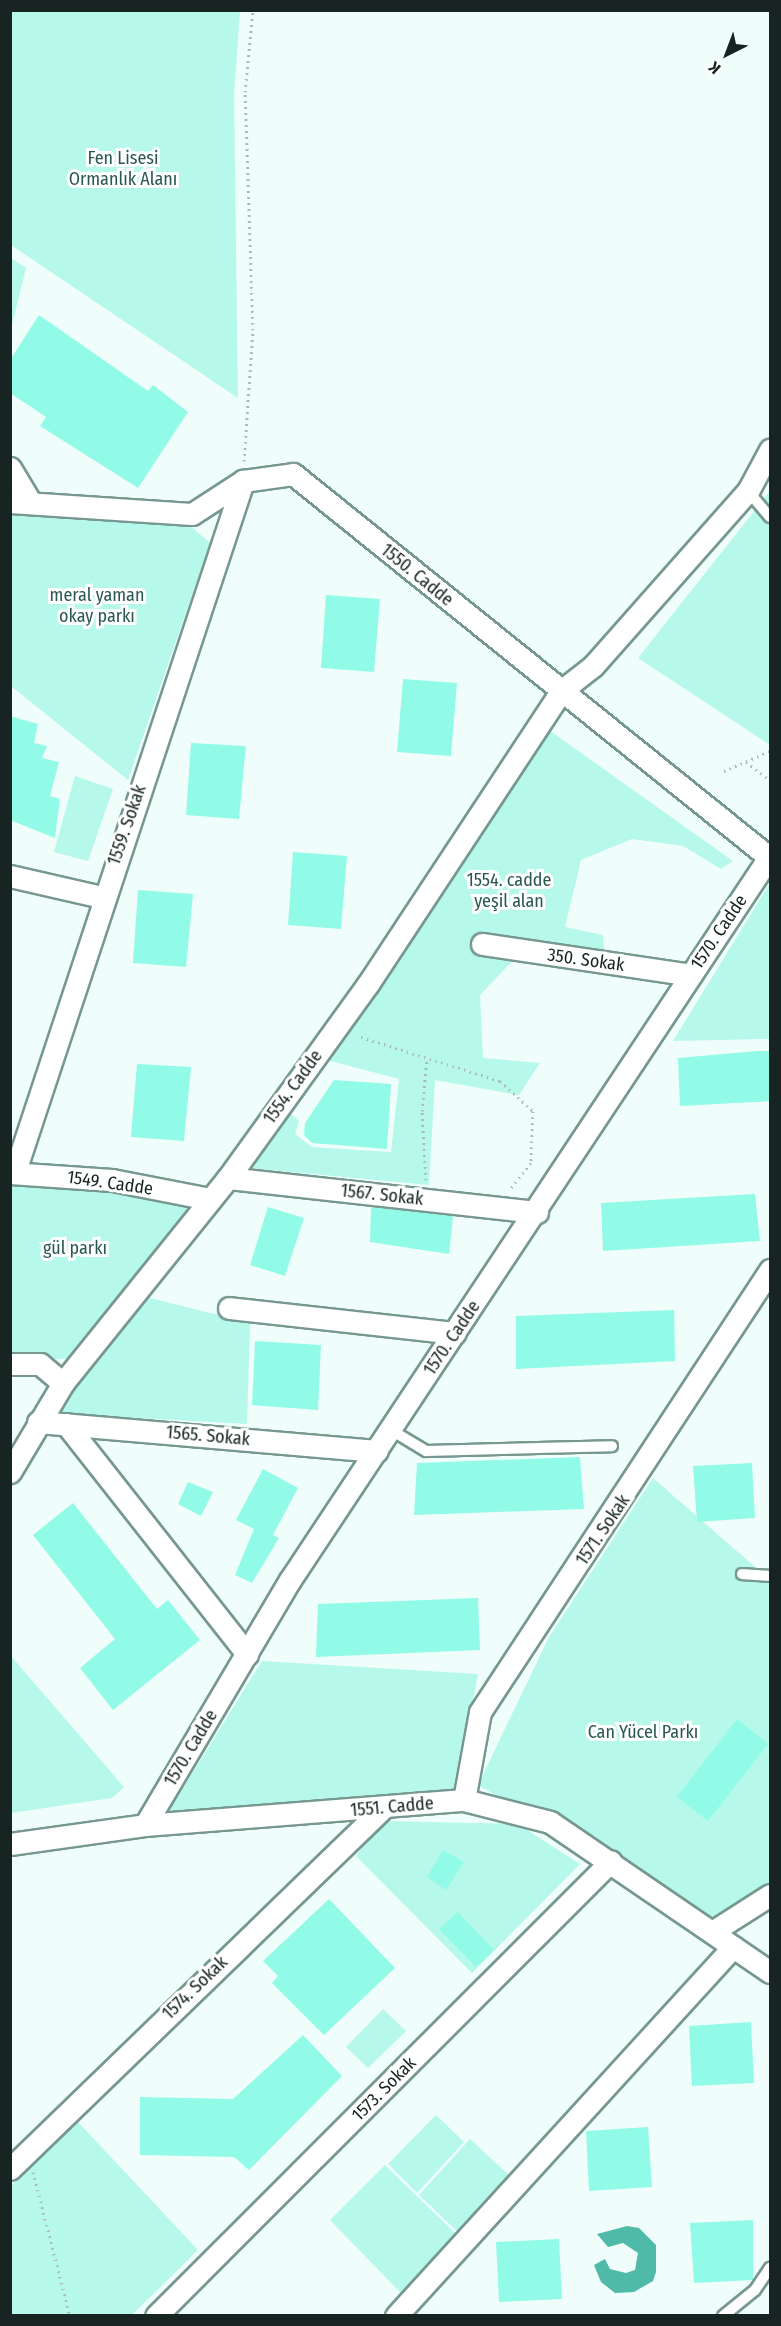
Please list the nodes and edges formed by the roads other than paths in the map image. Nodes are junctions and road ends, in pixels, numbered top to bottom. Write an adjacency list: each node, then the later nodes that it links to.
1 (771, 450): 4 (street, 1554. Cadde)
2 (10, 468): 5 (street)
3 (243, 481): 5 (street, 1550. Cadde); 7 (street, 1550. Cadde); 10 (street, 1559. Sokak)
4 (748, 491): 6 (lane); 7 (street, 1554. Cadde)
5 (21, 502)
6 (771, 517)
7 (561, 691): 8 (street, 1550. Cadde); 14 (street, 1554. Cadde)
8 (770, 858): 12 (street, 1570. Cadde)
9 (10, 876): 10 (street)
10 (102, 897): 13 (street, 1559. Sokak)
11 (482, 944): 12 (street, 350. Sokak)
12 (690, 975): 16 (street, 1570. Cadde)
13 (13, 1172): 15 (street, 1549. Cadde)
14 (228, 1178): 15 (street, 1554. Cadde); 16 (street, 1567. Sokak)
15 (210, 1199): 21 (street, 1554. Cadde)
16 (537, 1212): 19 (street, 1570. Cadde)
17 (771, 1270): 31 (street, 1571. Sokak)
18 (229, 1308): 19 (street)
19 (456, 1333): 24 (street, 1570. Cadde)
20 (10, 1364): 21 (street)
21 (63, 1383): 22 (street, 1554. Cadde)
22 (38, 1422): 23 (street, 1565. Sokak); 27 (street, 1554. Cadde)
23 (66, 1424): 26 (street, 1565. Sokak); 30 (street)
24 (391, 1430): 25 (lane); 26 (street, 1570. Cadde)
25 (612, 1446)
26 (377, 1451): 30 (street, 1570. Cadde)
27 (10, 1472)
28 (742, 1574): 29 (lane)
29 (771, 1576)
30 (247, 1654): 33 (street, 1570. Cadde)
31 (464, 1800): 32 (street, 1551. Cadde); 35 (street, 1551. Cadde)
32 (382, 1809): 33 (street, 1551. Cadde); 40 (street, 1574. Sokak)
33 (145, 1825): 34 (street, 1551. Cadde)
34 (10, 1844)
35 (611, 1861): 37 (street, 1551. Cadde); 42 (street, 1573. Sokak)
36 (771, 1895): 37 (street)
37 (712, 1932): 38 (street, 1551. Cadde)
38 (733, 1947): 39 (street, 1551. Cadde); 43 (street)
39 (771, 1972)
40 (10, 2169)
41 (771, 2268): 44 (lane)
42 (156, 2316)
43 (396, 2316)
44 (723, 2316)

